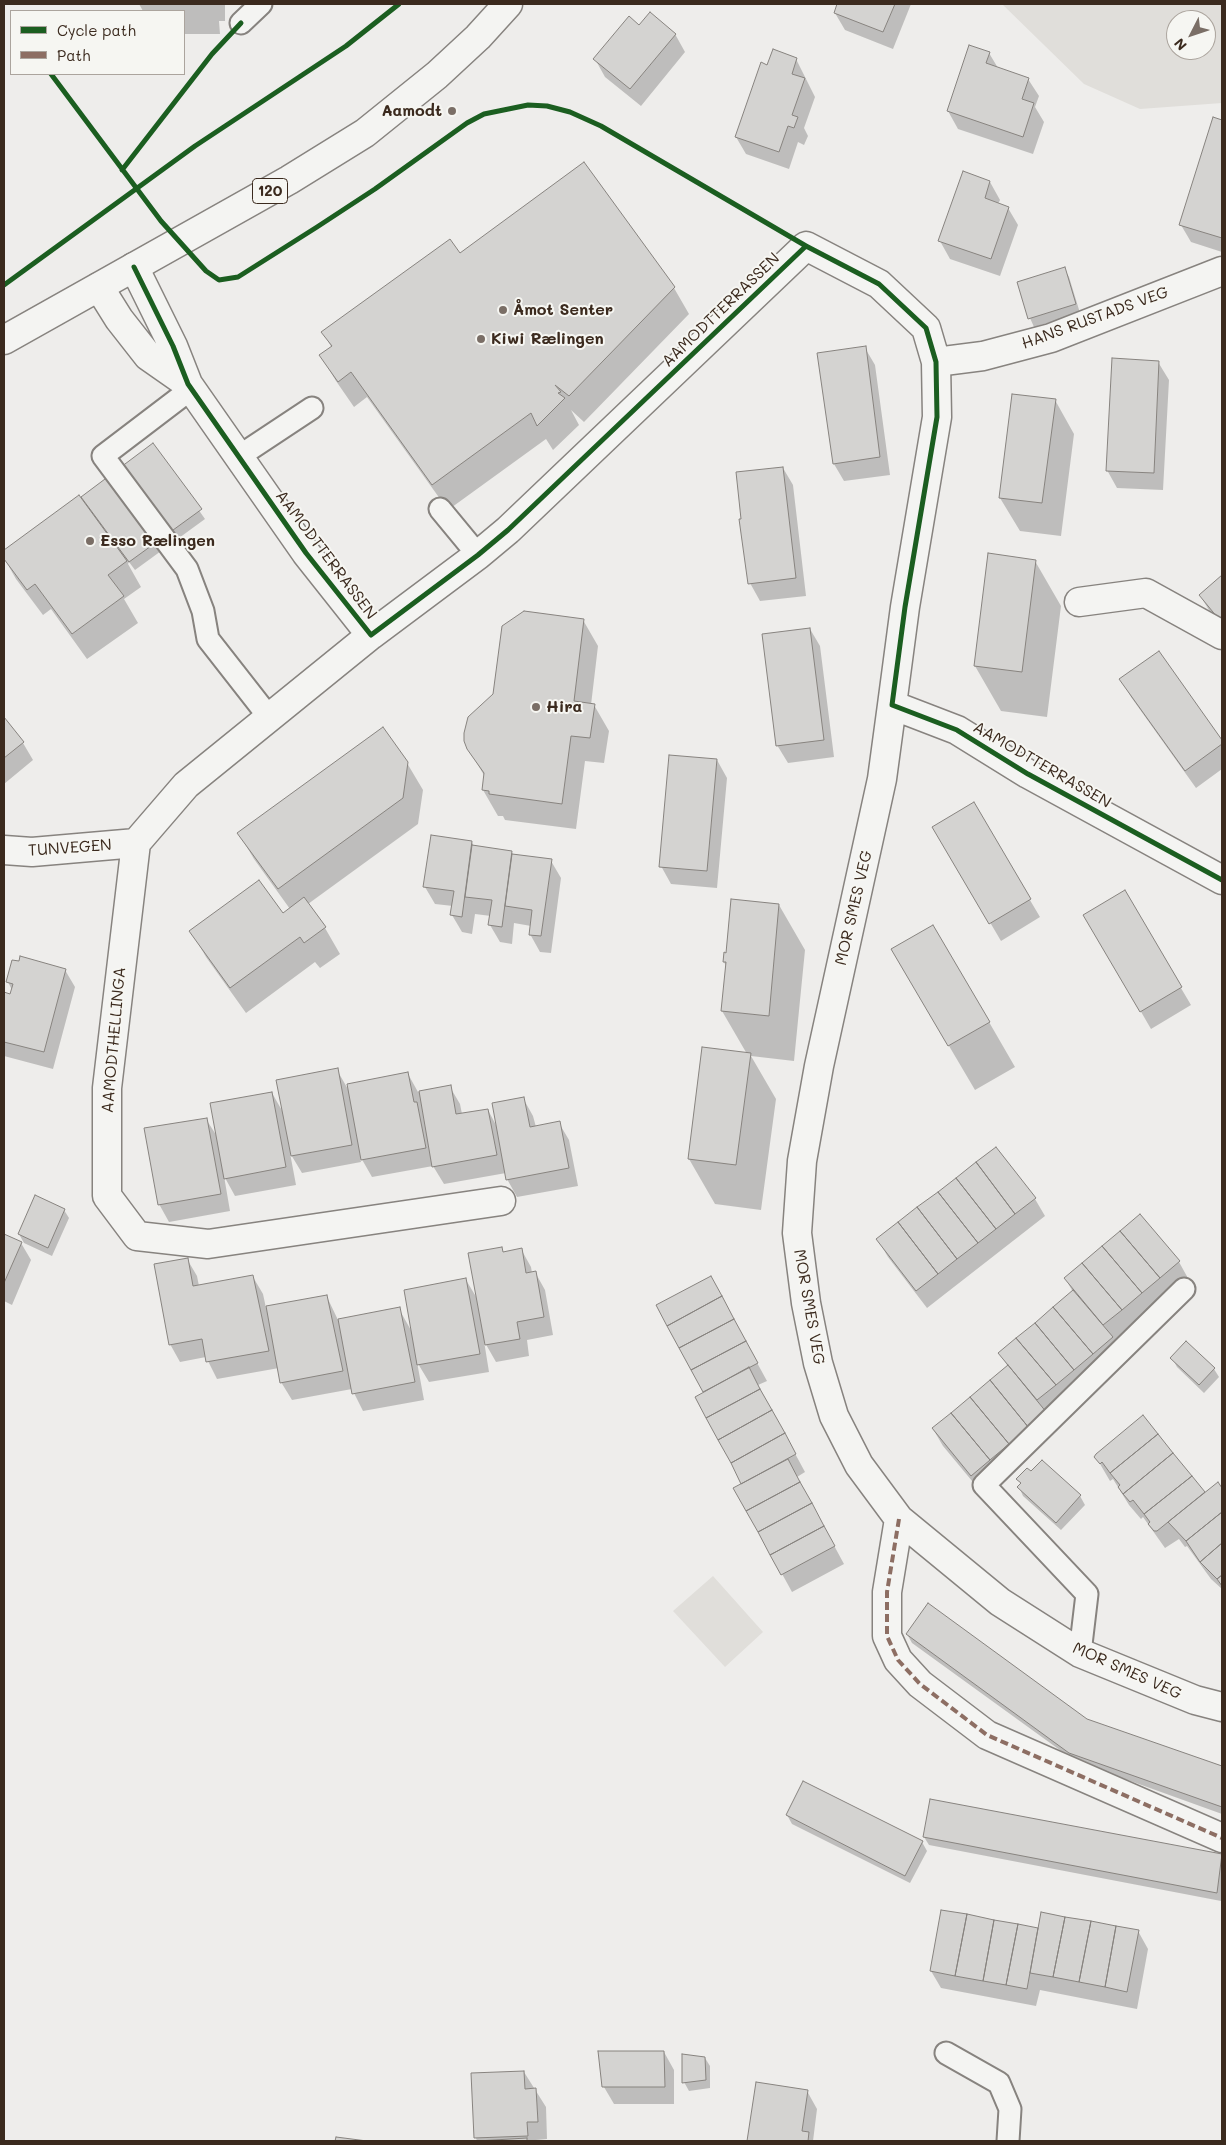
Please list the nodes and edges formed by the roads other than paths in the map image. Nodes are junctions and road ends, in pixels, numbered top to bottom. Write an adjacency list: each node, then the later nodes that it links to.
1 (260, 4): 3 (lane)
2 (508, 4): 4 (street, 120)
3 (241, 23)
4 (134, 267): 6 (street, 120); 9 (street, AAMODTTERRASSEN)
5 (1222, 271): 8 (street, HANS RUSTADS VEG)
6 (99, 287): 7 (street, 120); 9 (street, AAMODTTERRASSEN)
7 (4, 340)
8 (936, 362): 13 (street, AAMODTTERRASSEN); 17 (street, AAMODTTERRASSEN)
9 (190, 387): 11 (street, AAMODTTERRASSEN); 18 (lane)
10 (312, 408): 11 (lane)
11 (238, 458): 15 (street, AAMODTTERRASSEN)
12 (440, 509): 13 (lane)
13 (478, 555): 15 (street, AAMODTTERRASSEN)
14 (1079, 602): 16 (street)
15 (372, 635): 18 (street)
16 (1222, 635)
17 (892, 705): 21 (street, AAMODTTERRASSEN); 24 (street, MOR SMES VEG)
18 (269, 717): 19 (street)
19 (136, 843): 20 (street, TUNVEGEN); 22 (street, AAMODTHELLINGA)
20 (4, 850)
21 (1222, 880)
22 (501, 1201)
23 (1184, 1289): 25 (lane)
24 (899, 1519): 25 (street, MOR SMES VEG); 27 (street)
25 (1080, 1653): 26 (street, MOR SMES VEG)
26 (1222, 1707)
27 (1222, 1838)
28 (946, 2053): 29 (lane)
29 (1008, 2141)

